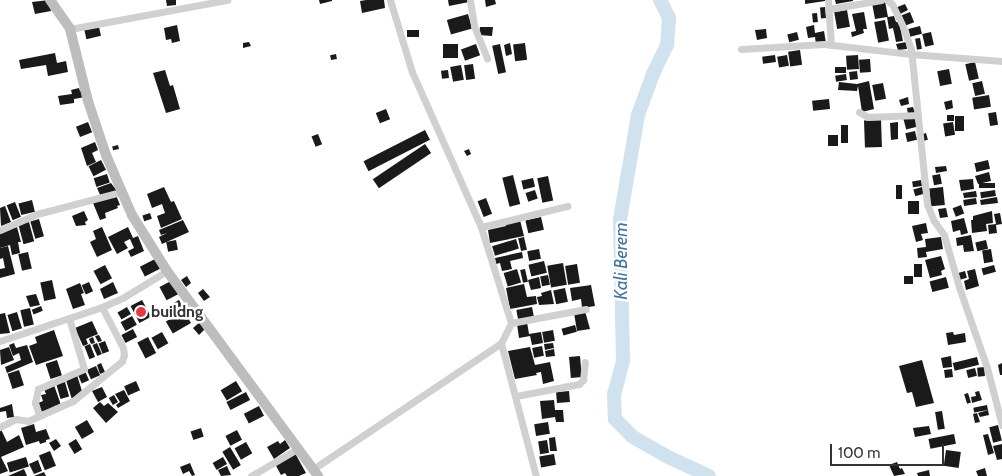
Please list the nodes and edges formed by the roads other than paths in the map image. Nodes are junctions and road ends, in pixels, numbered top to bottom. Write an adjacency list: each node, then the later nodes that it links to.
1 (50, 0): 9 (street)
2 (227, 0): 9 (street)
3 (390, 0): 19 (street)
4 (470, 0): 13 (street)
5 (828, 0): 8 (street)
6 (881, 0): 8 (street)
7 (887, 0): 12 (street)
8 (829, 9): 10 (street)
9 (70, 29): 17 (street)
10 (831, 45): 11 (street); 12 (street)
11 (741, 49)
12 (911, 54): 14 (street); 16 (street)
13 (487, 59)
14 (1002, 60)
15 (859, 112): 16 (street)
16 (918, 115): 31 (street)
17 (121, 192): 20 (street); 21 (street)
18 (566, 206): 19 (street)
19 (481, 227): 25 (street)
20 (0, 230)
21 (167, 271): 22 (street); 33 (street)
22 (102, 307): 24 (street); 30 (street)
23 (586, 309): 25 (street)
24 (69, 318): 26 (street); 30 (street)
25 (511, 323): 27 (street)
26 (0, 342)
27 (501, 343): 29 (street); 34 (street)
28 (585, 362): 29 (street)
29 (516, 396): 36 (street)
30 (39, 415): 32 (street)
31 (1002, 425)
32 (0, 427)
33 (297, 449): 34 (street); 35 (street)
34 (316, 473)
35 (251, 476)
36 (536, 476)

